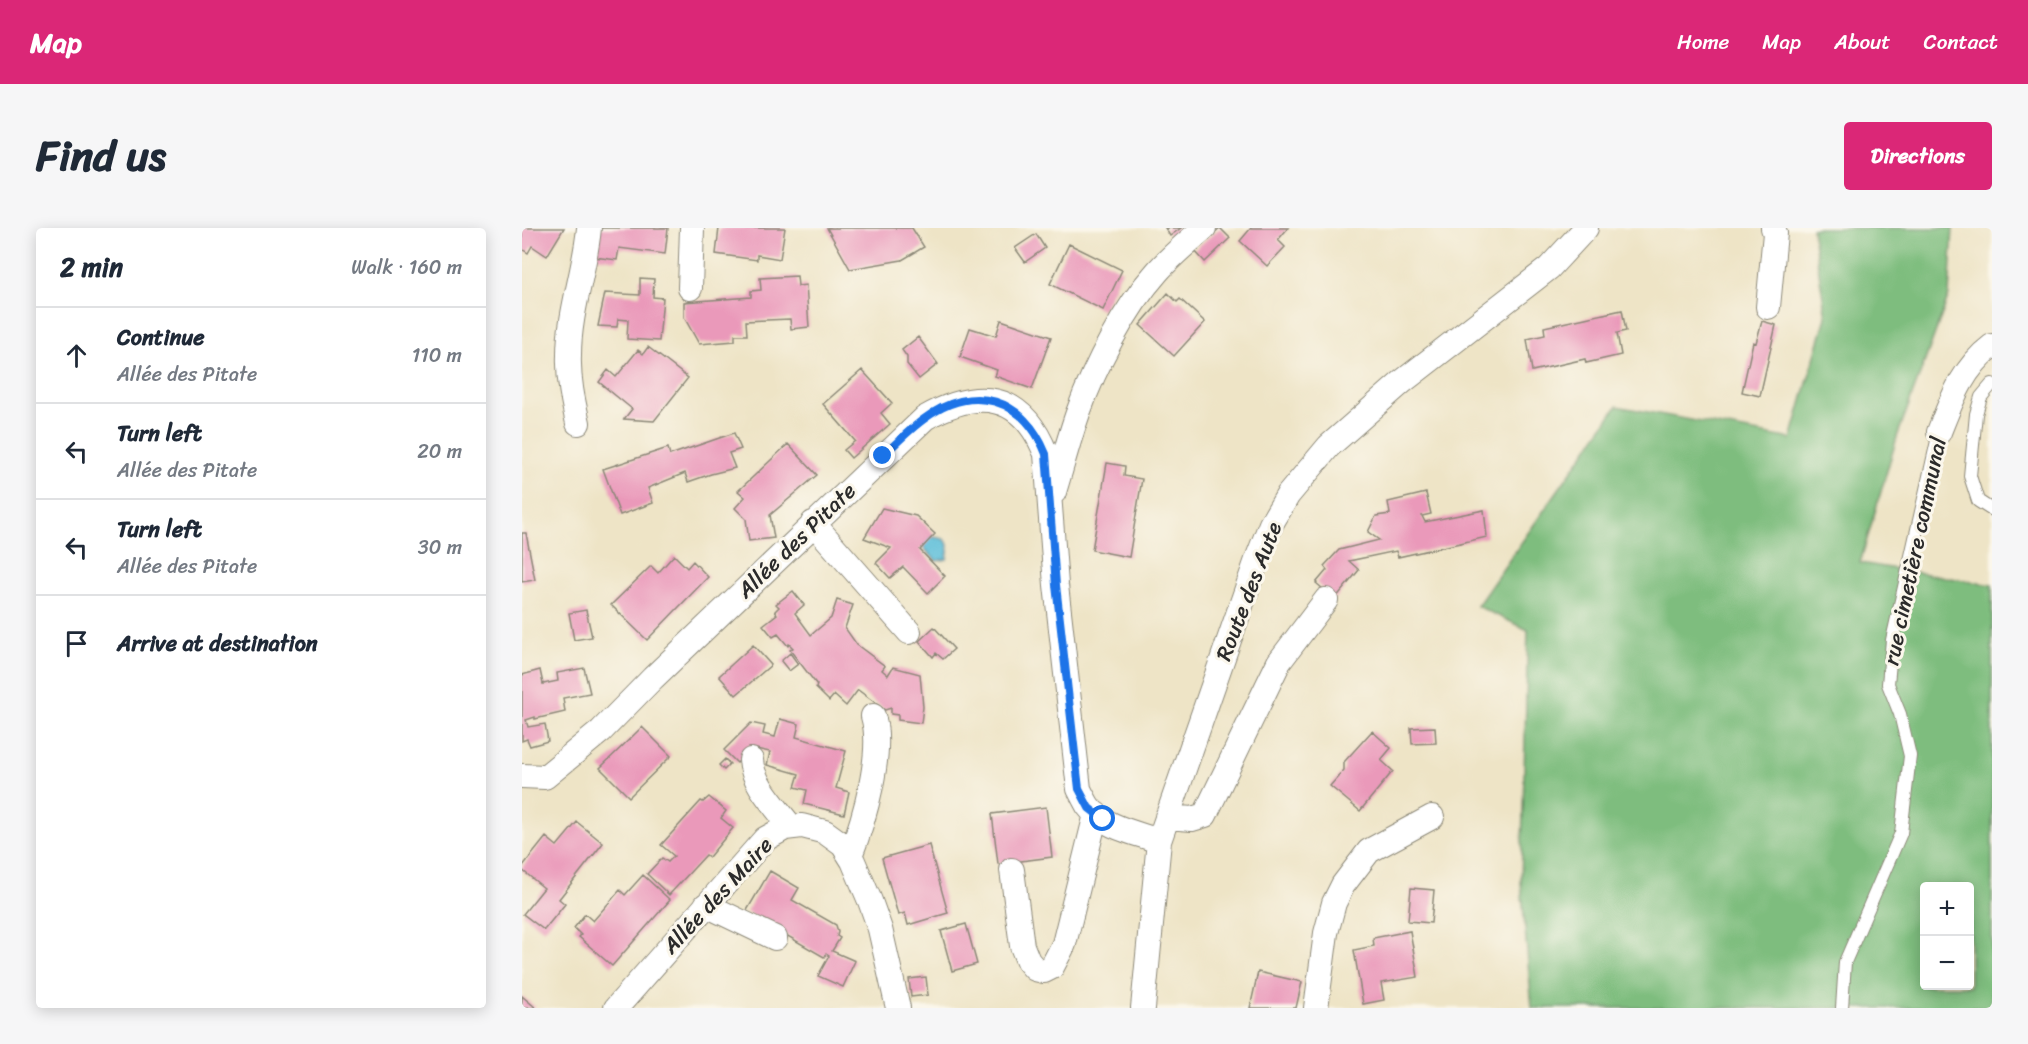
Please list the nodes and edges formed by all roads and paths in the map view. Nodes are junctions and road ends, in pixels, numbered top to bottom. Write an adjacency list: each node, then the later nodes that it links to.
1 (589, 228): 10 (street)
2 (692, 228): 6 (street)
3 (1204, 228): 12 (street)
4 (1586, 228): 21 (street, Route des Aute)
5 (1773, 228): 7 (street)
6 (690, 288)
7 (1768, 306)
8 (1992, 346): 11 (street, rue cimetière communal)
9 (1992, 384): 13 (lane)
10 (579, 423)
11 (1939, 432): 33 (lane, rue cimetière communal)
12 (1050, 503): 14 (street, Allée des Pitate); 20 (street, Allée des Pitate)
13 (1992, 510)
14 (813, 523): 16 (street); 19 (street, Allée des Pitate)
15 (1326, 600): 21 (street)
16 (909, 632)
17 (873, 716): 25 (street)
18 (751, 760): 23 (street)
19 (522, 776)
20 (1096, 814): 24 (street, Allée des Pitate); 26 (street)
21 (1167, 818): 24 (street, Route des Aute)
22 (1432, 818): 32 (street)
23 (791, 827): 25 (street, Allée des Maire); 27 (street, Allée des Maire)
24 (1159, 841): 31 (street, Route des Aute)
25 (850, 856): 30 (street, Allée des Maire)
26 (1012, 870)
27 (706, 904): 28 (street); 29 (street, Allée des Maire)
28 (775, 938)
29 (616, 1008)
30 (898, 1008)
31 (1143, 1008)
32 (1316, 1008)
33 (1842, 1008)

